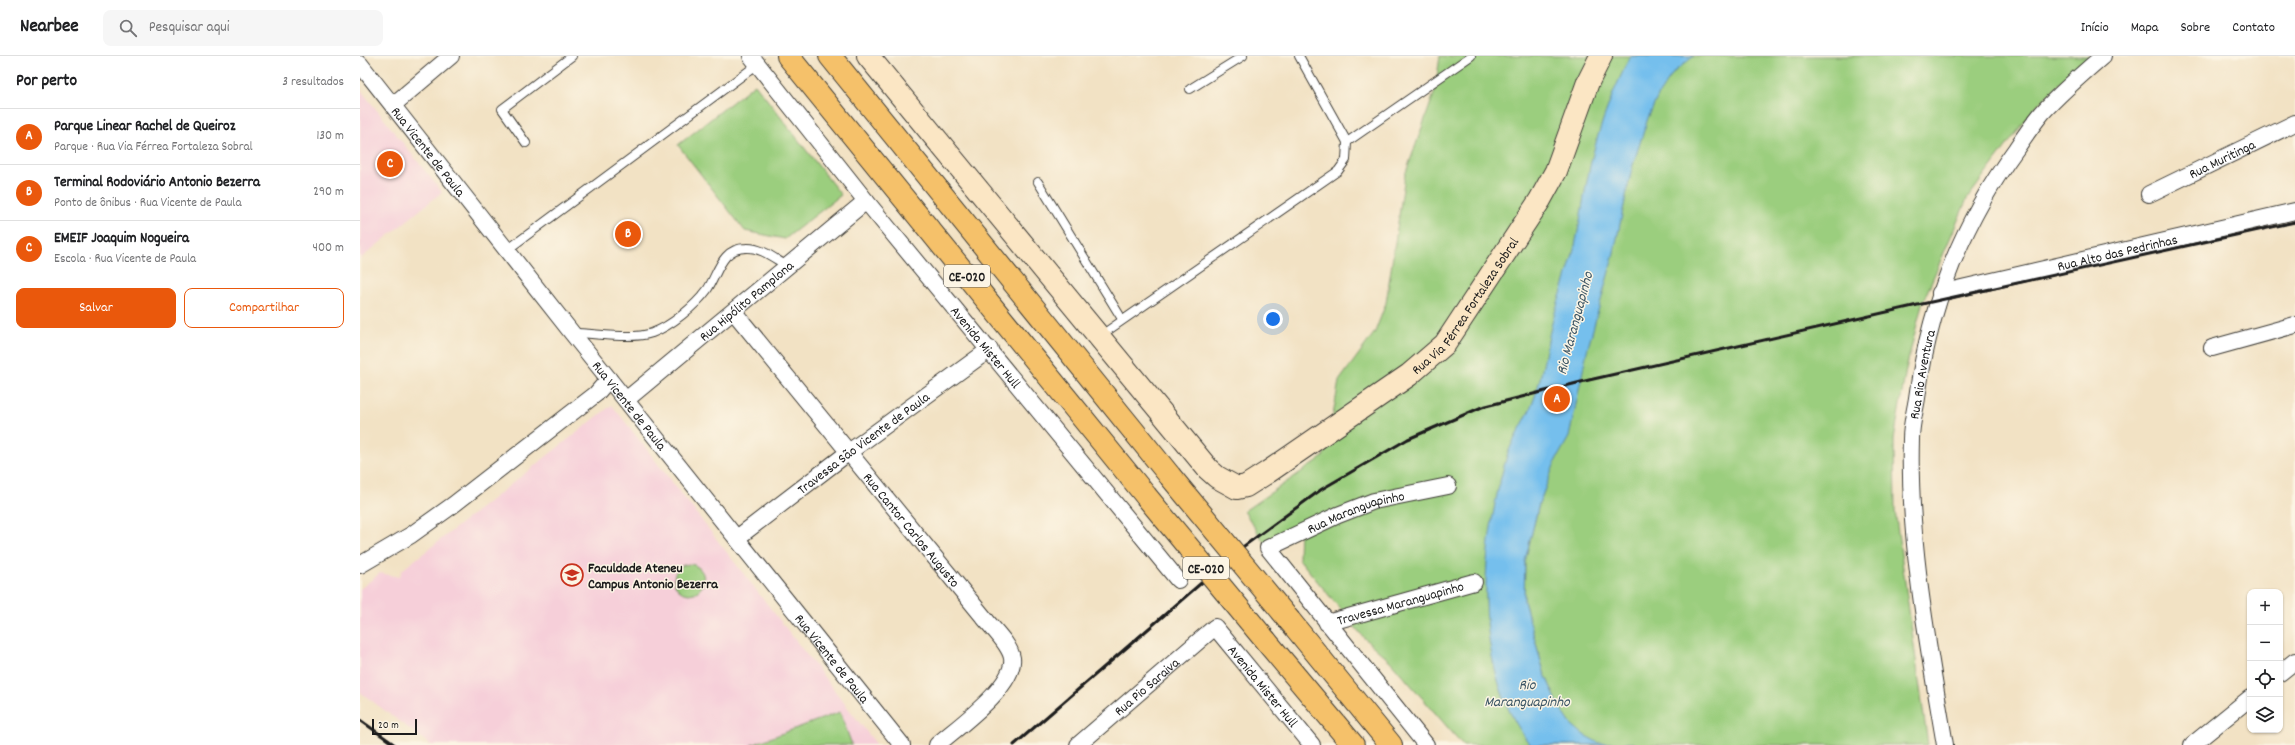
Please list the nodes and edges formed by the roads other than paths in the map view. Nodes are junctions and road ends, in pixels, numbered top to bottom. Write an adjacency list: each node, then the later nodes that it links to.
1 (451, 56): 14 (street)
2 (572, 56): 17 (lane)
3 (788, 56): 49 (highway, Avenida Mister Hull / CE-020, bridge)
4 (830, 56): 50 (highway, CE-020, bridge)
5 (868, 56): 29 (main road)
6 (1243, 56): 13 (lane)
7 (1299, 56): 16 (lane)
8 (1471, 56): 16 (lane)
9 (1601, 56): 29 (main road, Rua Via Férrea Fortaleza Sobral)
10 (2103, 56): 24 (street, Rua Rio Aventura)
11 (754, 60): 20 (street, Avenida Mister Hull); 22 (lane)
12 (360, 64): 14 (street, Rua Vicente de Paula)
13 (1190, 89)
14 (393, 105): 22 (street, Rua Vicente de Paula)
15 (2295, 123): 19 (street, Rua Muritinga)
16 (1347, 142): 26 (lane)
17 (526, 143)
18 (1038, 182): 26 (lane)
19 (2149, 194)
20 (866, 201): 23 (street, Rua Hipólito Pamplona); 31 (street, Avenida Mister Hull)
21 (2295, 211): 24 (street, Rua Alto das Pedrinhas)
22 (507, 250): 28 (street, Rua Vicente de Paula)
23 (787, 266): 25 (street, Rua Hipólito Pamplona); 28 (lane)
24 (1940, 292): 52 (street, Rua Rio Aventura)
25 (734, 312): 33 (street, Rua Hipólito Pamplona); 34 (street, Rua Cantor Carlos Augusto)
26 (1122, 319): 29 (lane)
27 (2295, 325): 30 (street)
28 (572, 332): 32 (street, Rua Vicente de Paula)
29 (1100, 336)
30 (2212, 348)
31 (990, 349): 34 (street, Travessa São Vicente de Paula); 38 (street, Avenida Mister Hull)
32 (609, 379): 33 (street, Rua Vicente de Paula); 37 (street)
33 (626, 400): 36 (street, Rua Vicente de Paula)
34 (849, 452): 36 (street, Travessa São Vicente de Paula); 46 (street, Rua Cantor Carlos Augusto)
35 (1448, 486): 40 (street, Rua Maranguapinho)
36 (737, 538): 45 (street, Rua Vicente de Paula)
37 (360, 565)
38 (1178, 580)
39 (1474, 582): 40 (street, Travessa Maranguapinho)
40 (1327, 623): 51 (street)
41 (1215, 627): 47 (street, Rua Pio Saraiva); 48 (street, Avenida Mister Hull)
42 (2295, 660): 43 (street)
43 (2283, 670)
44 (2247, 700): 53 (street)
45 (902, 745)
46 (937, 745)
47 (1078, 745)
48 (1312, 745)
49 (1353, 745)
50 (1391, 745)
51 (1426, 745)
52 (1945, 745)
53 (2192, 745)

